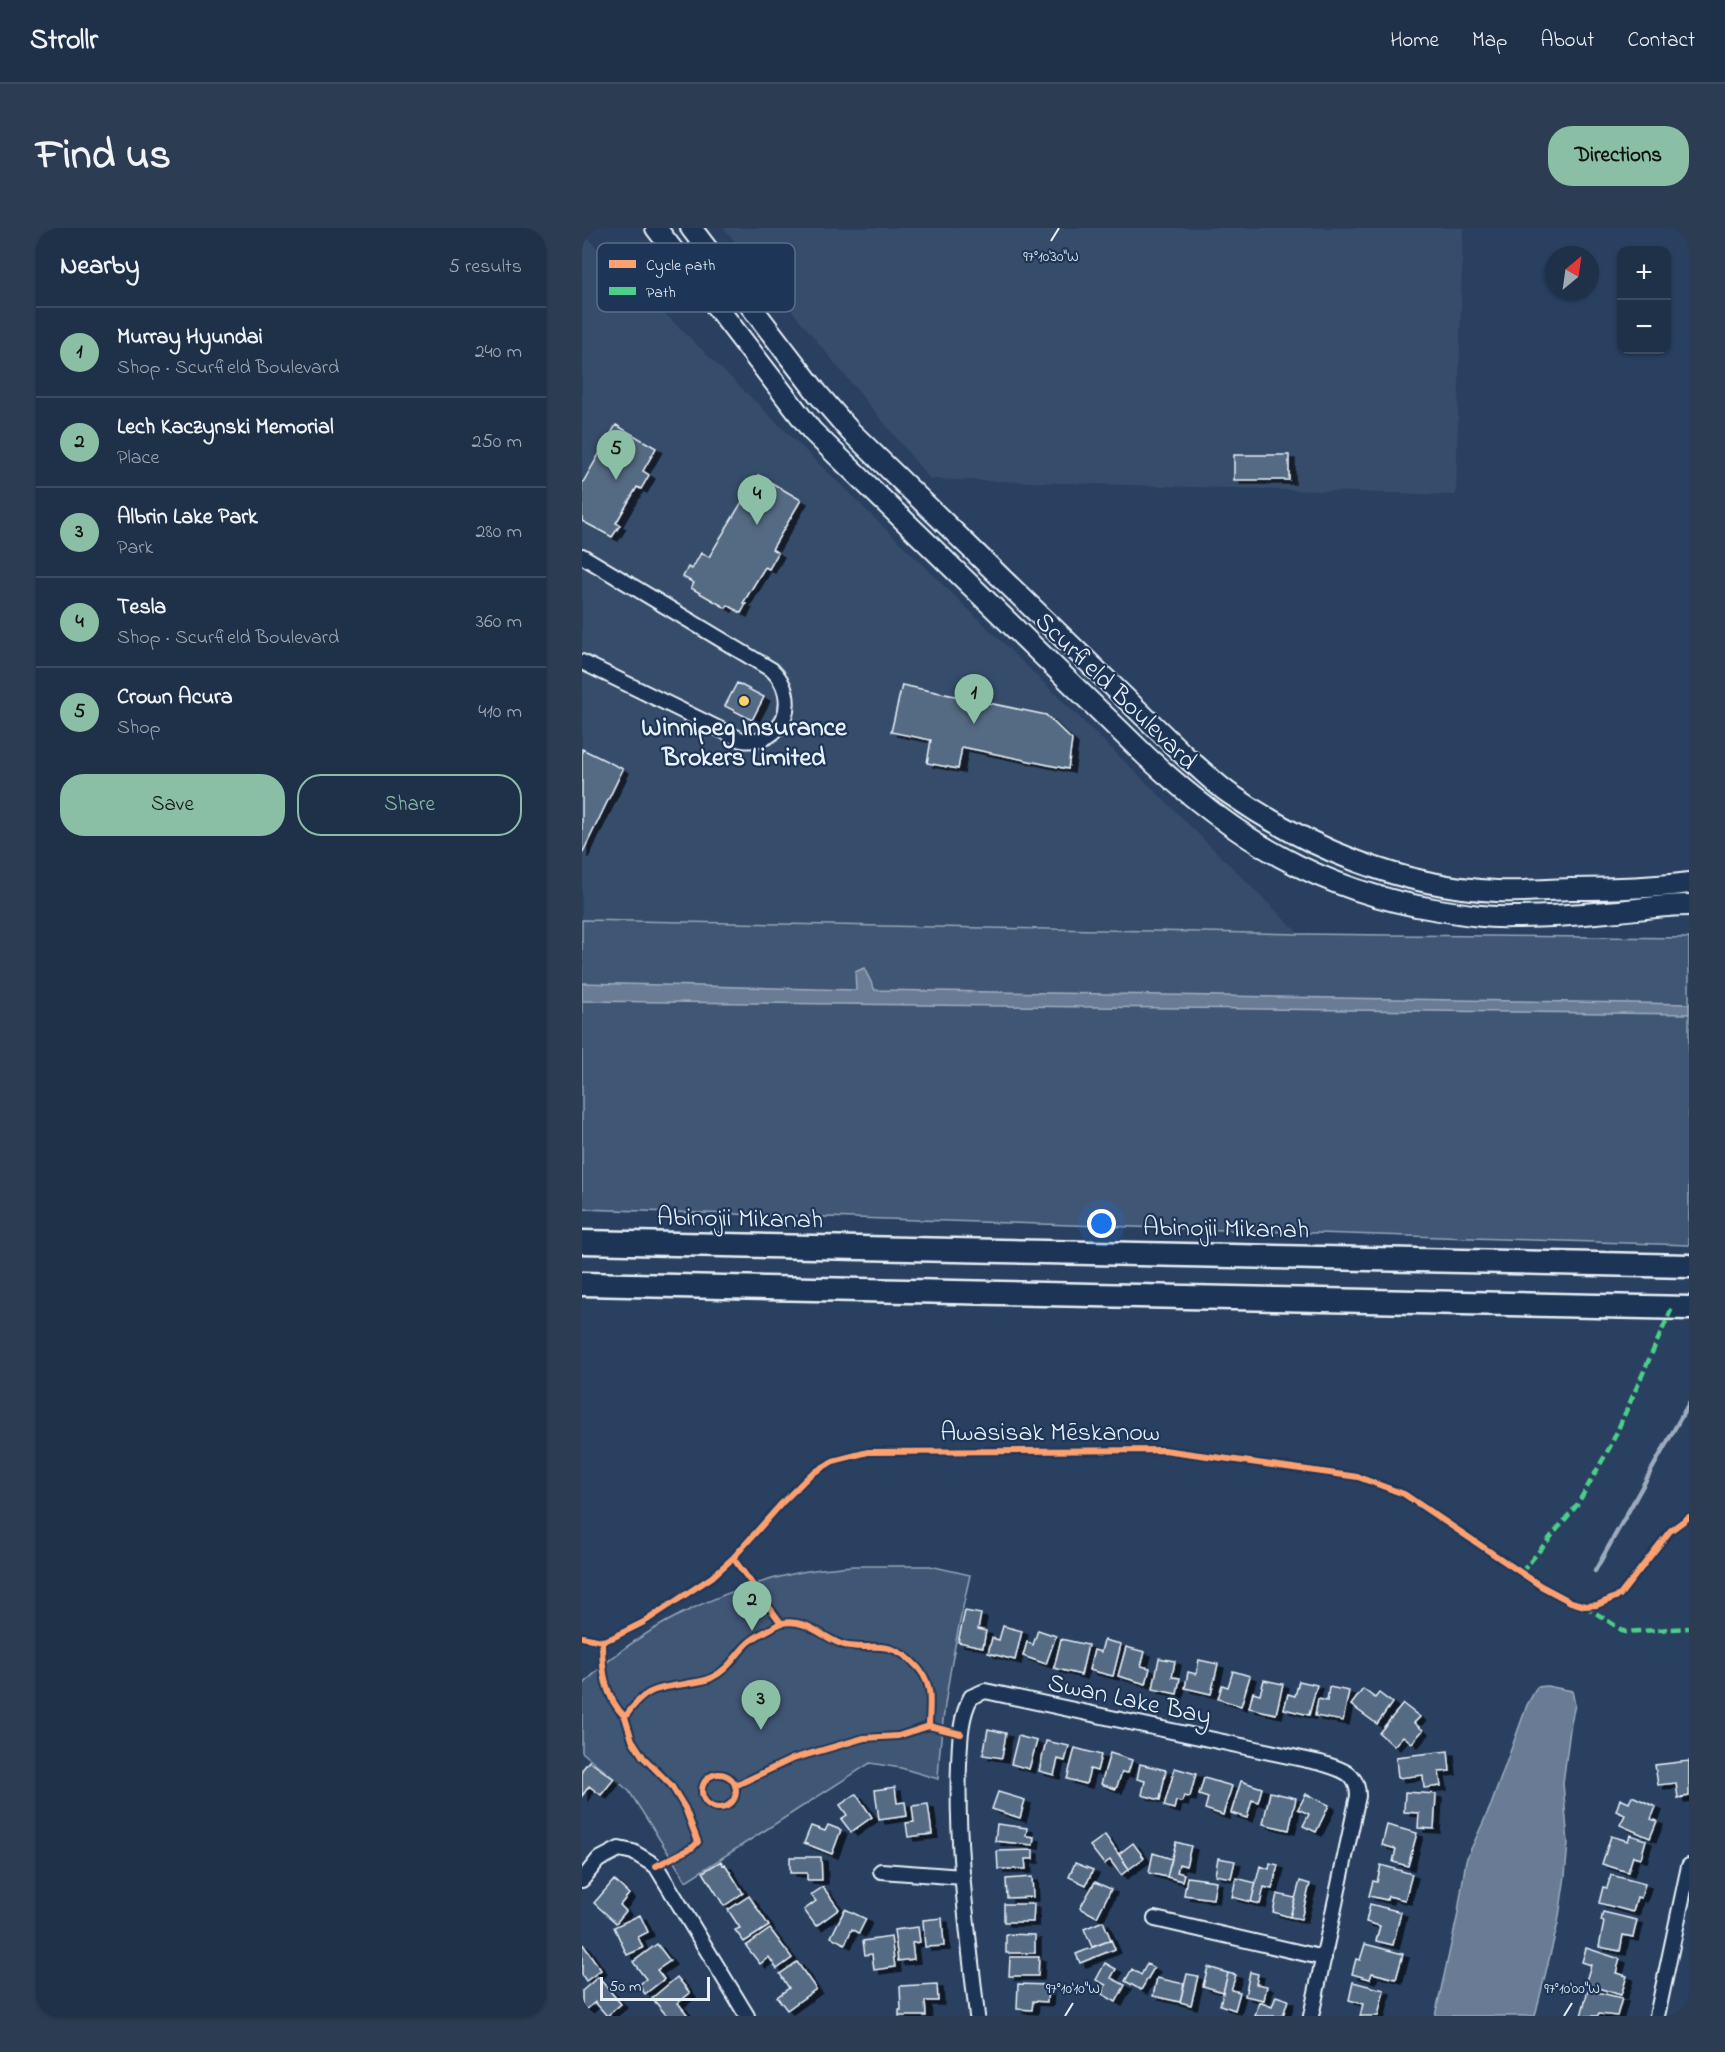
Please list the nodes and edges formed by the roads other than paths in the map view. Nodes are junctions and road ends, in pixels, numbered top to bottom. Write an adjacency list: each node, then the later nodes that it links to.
1 (656, 228): 3 (street, Scurfield Boulevard)
2 (691, 228): 4 (street, Scurfield Boulevard)
3 (668, 243)
4 (702, 243)
5 (721, 312): 10 (street, Scurfield Boulevard)
6 (755, 312): 9 (street, Scurfield Boulevard)
7 (582, 556): 8 (street)
8 (582, 662)
9 (1689, 883)
10 (1689, 905)
11 (582, 1242): 12 (main road, Abinojii Mikanah)
12 (1689, 1266)
13 (582, 1284): 14 (main road)
14 (1689, 1308)
15 (1689, 1866): 24 (street)
16 (881, 1871): 17 (street)
17 (963, 1877): 20 (street, Swan Lake Bay); 22 (street, Swan Lake Bay)
18 (582, 1880): 21 (street)
19 (1155, 1919): 20 (street)
20 (1324, 1958): 23 (street, Swan Lake Bay)
21 (747, 2016)
22 (977, 2016)
23 (1311, 2016)
24 (1657, 2016)

